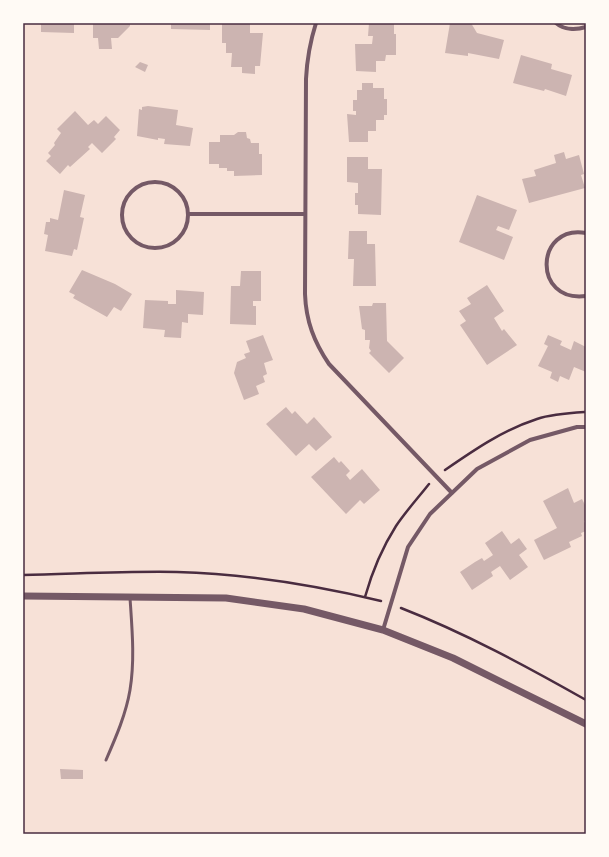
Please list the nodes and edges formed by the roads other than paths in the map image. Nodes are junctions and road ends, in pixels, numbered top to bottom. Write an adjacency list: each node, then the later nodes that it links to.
1 (316, 23): 5 (street)
2 (556, 23): 3 (street)
3 (586, 27)
4 (188, 214): 4 (street); 5 (street)
5 (305, 214): 9 (street)
6 (586, 233): 7 (street)
7 (586, 296)
8 (586, 427): 9 (street)
9 (452, 494): 12 (street)
10 (23, 596): 11 (street)
11 (130, 597): 12 (street); 14 (lane)
12 (383, 630): 13 (street)
13 (586, 724)
14 (106, 760)

